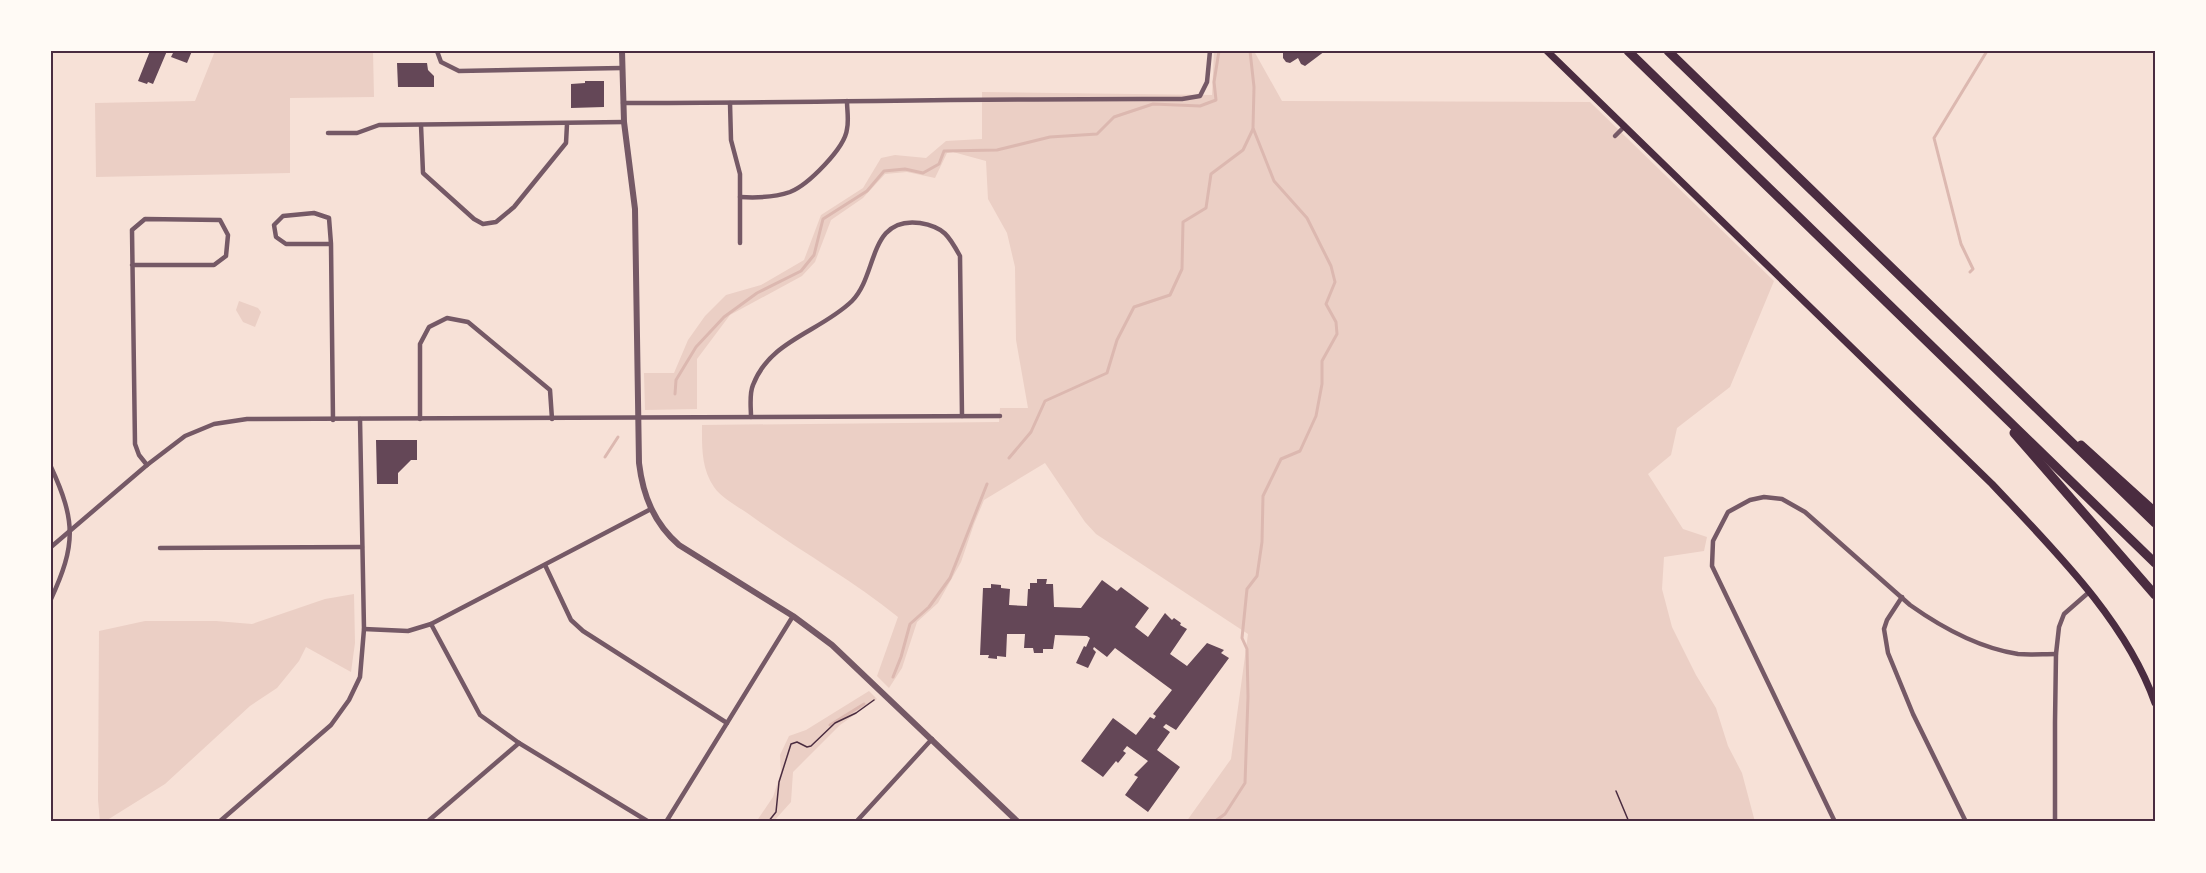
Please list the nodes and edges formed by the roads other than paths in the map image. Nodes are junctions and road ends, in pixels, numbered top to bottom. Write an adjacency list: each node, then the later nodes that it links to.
1 (437, 51): 7 (street)
2 (622, 51): 7 (street)
3 (1210, 51): 8 (street)
4 (1548, 51): 14 (main road)
5 (1628, 51): 21 (highway)
6 (1668, 51): 30 (highway)
7 (622, 68): 9 (street)
8 (847, 101): 10 (street); 17 (street)
9 (623, 103): 10 (street); 11 (street)
10 (729, 103): 17 (street)
11 (624, 122): 12 (street); 25 (street)
12 (567, 124): 13 (street); 13 (street)
13 (421, 125): 15 (street)
14 (1625, 126): 16 (street); 42 (main road)
15 (328, 133)
16 (1615, 136)
17 (740, 197): 18 (street)
18 (740, 243)
19 (331, 244): 19 (street); 29 (street)
20 (132, 265): 20 (street); 31 (street)
21 (1988, 400): 40 (highway); 43 (highway)
22 (962, 416): 23 (street); 24 (street); 24 (street)
23 (1000, 416)
24 (751, 417): 25 (street)
25 (637, 418): 28 (street); 33 (street)
26 (360, 419): 27 (street); 29 (street); 37 (street)
27 (420, 419): 28 (street); 28 (street)
28 (552, 419)
29 (333, 420): 31 (street)
30 (2054, 425): 34 (highway); 35 (highway)
31 (147, 465): 36 (street)
32 (51, 467): 36 (street)
33 (651, 509): 41 (street); 46 (street)
34 (2155, 512)
35 (2155, 524)
36 (71, 529): 38 (street); 45 (street)
37 (362, 547): 39 (street); 48 (street)
38 (51, 548)
39 (160, 548)
40 (2155, 563)
41 (544, 565): 47 (street); 51 (street)
42 (2088, 592): 49 (street); 50 (main road)
43 (2155, 594)
44 (1902, 597): 49 (street); 60 (street); 61 (street)
45 (51, 599)
46 (792, 616): 51 (street); 52 (street)
47 (431, 624): 48 (street); 53 (street)
48 (364, 629): 54 (street)
49 (2056, 654): 62 (street)
50 (2155, 704)
51 (727, 723): 57 (street)
52 (932, 739): 58 (street); 59 (street)
53 (519, 743): 55 (street); 56 (street)
54 (219, 822)
55 (427, 822)
56 (649, 822)
57 (666, 822)
58 (856, 822)
59 (1018, 822)
60 (1835, 822)
61 (1966, 822)
62 (2055, 822)

